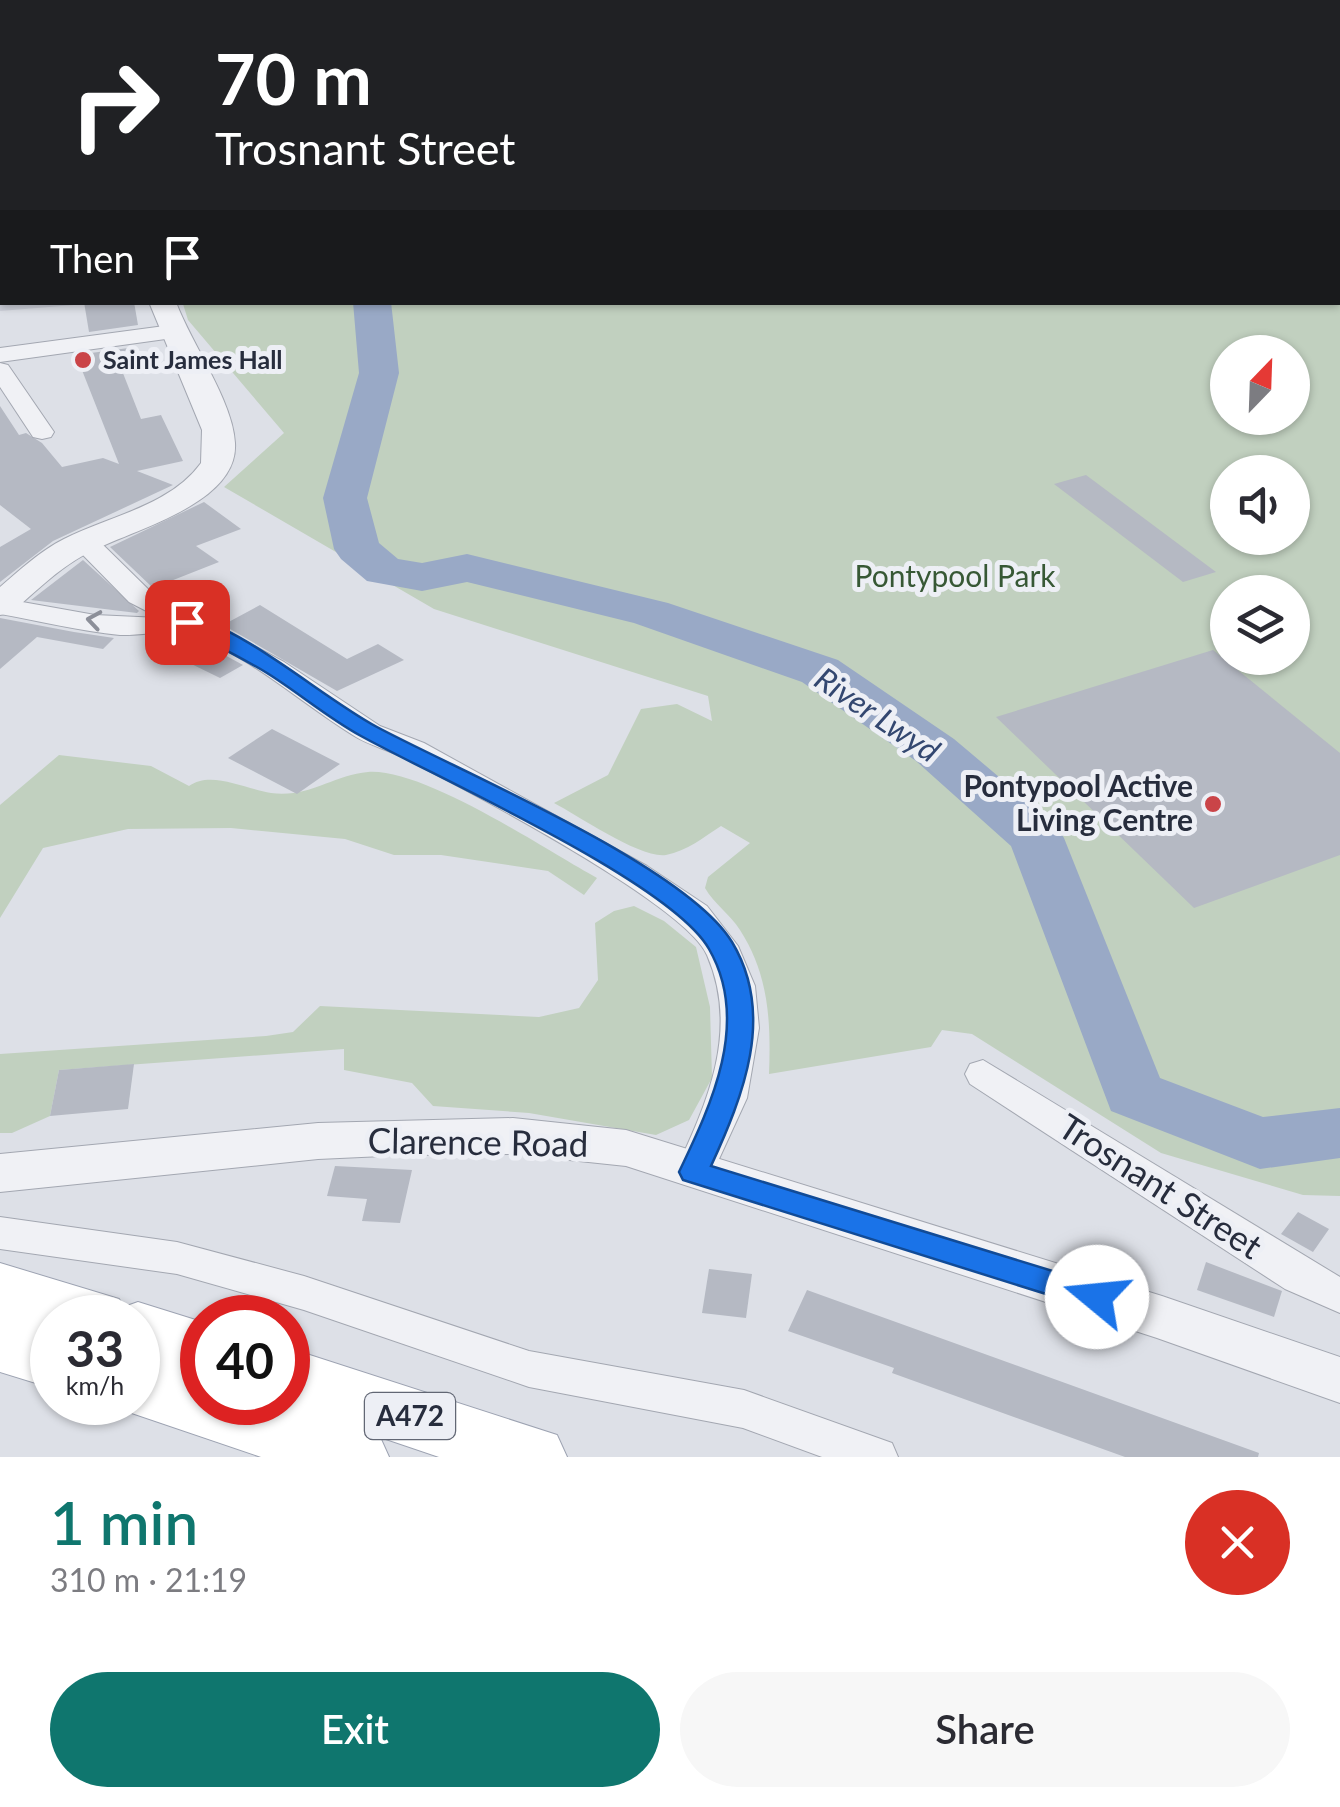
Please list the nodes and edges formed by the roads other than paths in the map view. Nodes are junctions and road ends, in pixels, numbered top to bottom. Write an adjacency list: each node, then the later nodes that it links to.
1 (167, 317): 2 (street); 5 (street)
2 (0, 355)
3 (0, 370): 4 (street)
4 (42, 432)
5 (85, 542): 6 (street); 7 (street)
6 (0, 606): 7 (street, one-way to 6)
7 (187, 622): 9 (street)
8 (983, 1074): 13 (street, Trosnant Street)
9 (694, 1172): 10 (street, Clarence Road); 17 (street, Clarence Road)
10 (0, 1173)
11 (0, 1234): 22 (street)
12 (0, 1290): 14 (main road)
13 (1340, 1296)
14 (30, 1299)
15 (0, 1344): 16 (main road)
16 (30, 1353)
17 (1340, 1380)
18 (310, 1384): 21 (main road, A472)
19 (160, 1393): 20 (main road, A472)
20 (354, 1457)
21 (532, 1457)
22 (876, 1457)

